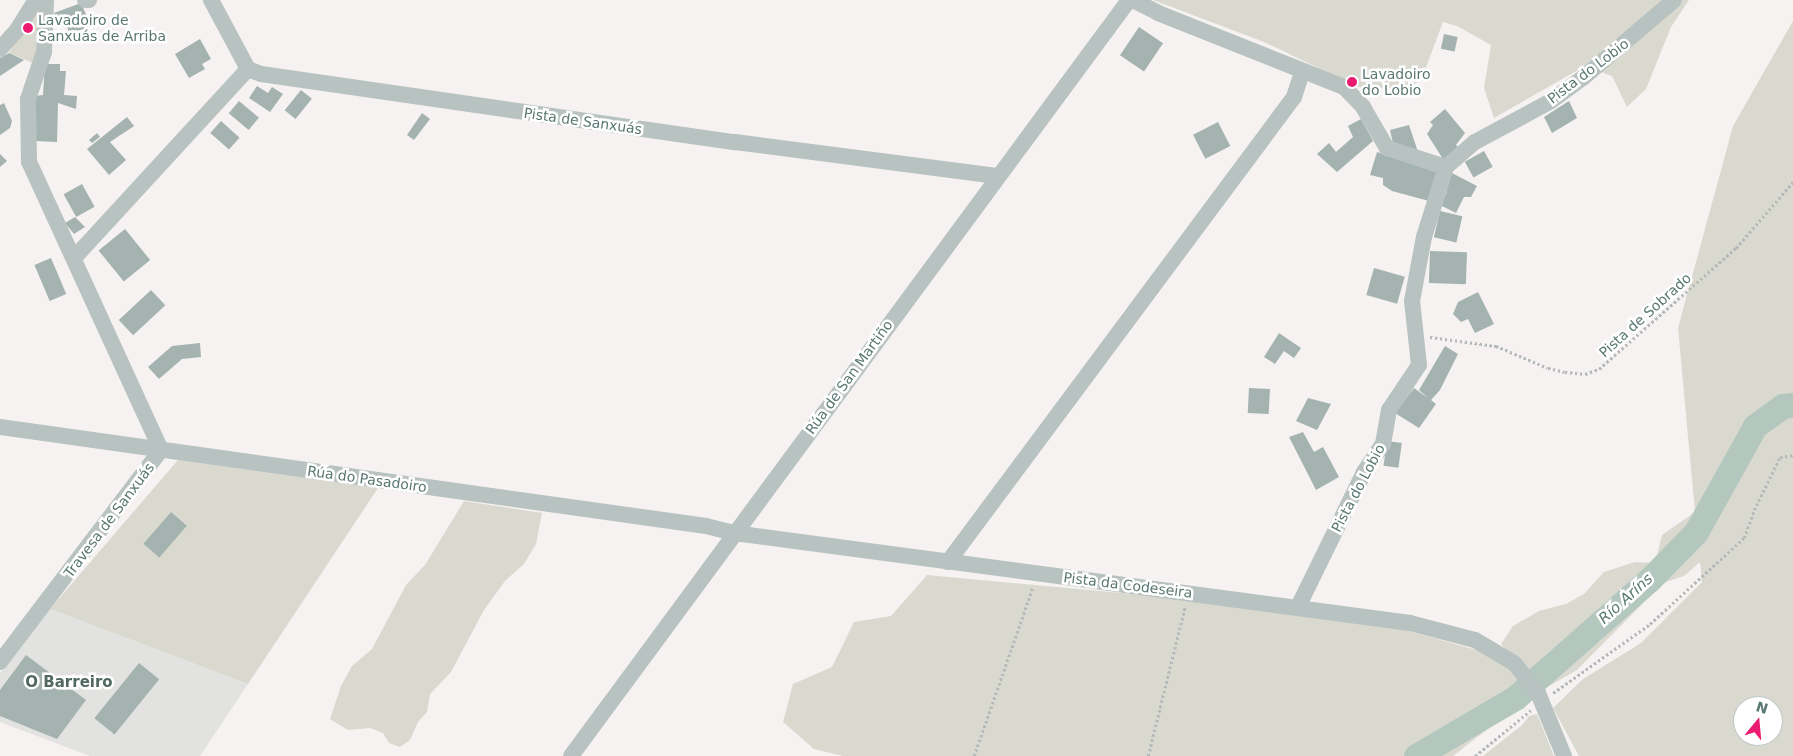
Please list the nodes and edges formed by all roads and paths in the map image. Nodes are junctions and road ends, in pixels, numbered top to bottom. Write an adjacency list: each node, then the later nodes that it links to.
1 (36, 0): 9 (street)
2 (46, 0): 15 (street, Travesa de Sanxuás)
3 (85, 0): 4 (street)
4 (89, 0)
5 (211, 0): 10 (street)
6 (1128, 0): 13 (street, Rúa de San Martiño)
7 (1133, 0): 11 (street)
8 (1674, 0): 12 (street, Pista do Lobio)
9 (0, 49)
10 (248, 69): 13 (street, Pista de Sanxuás); 15 (street)
11 (1302, 73): 12 (street); 21 (street)
12 (1446, 167): 16 (street, Pista do Lobio)
13 (997, 176): 20 (street, Rúa de San Martiño)
14 (1793, 182): 16 (path, Pista de Sobrado)
15 (75, 257): 18 (street, Travesa de Sanxuás)
16 (1416, 336): 24 (street, Pista do Lobio)
17 (0, 427): 18 (street, Rúa do Pasadoiro)
18 (161, 450): 20 (street, Rúa do Pasadoiro); 25 (street, Travesa de Sanxuás)
19 (1793, 455): 26 (path)
20 (734, 533): 21 (street, Pista da Codeseira); 27 (street, Rúa de San Martiño)
21 (948, 562): 22 (street, Pista da Codeseira)
22 (1038, 574): 23 (street, Pista da Codeseira); 28 (path)
23 (1189, 593): 24 (street, Pista da Codeseira); 29 (path)
24 (1298, 607): 26 (street, Pista da Codeseira)
25 (0, 662)
26 (1540, 697): 30 (path); 31 (street)
27 (570, 756)
28 (974, 756)
29 (1148, 756)
30 (1476, 756)
31 (1564, 756)

